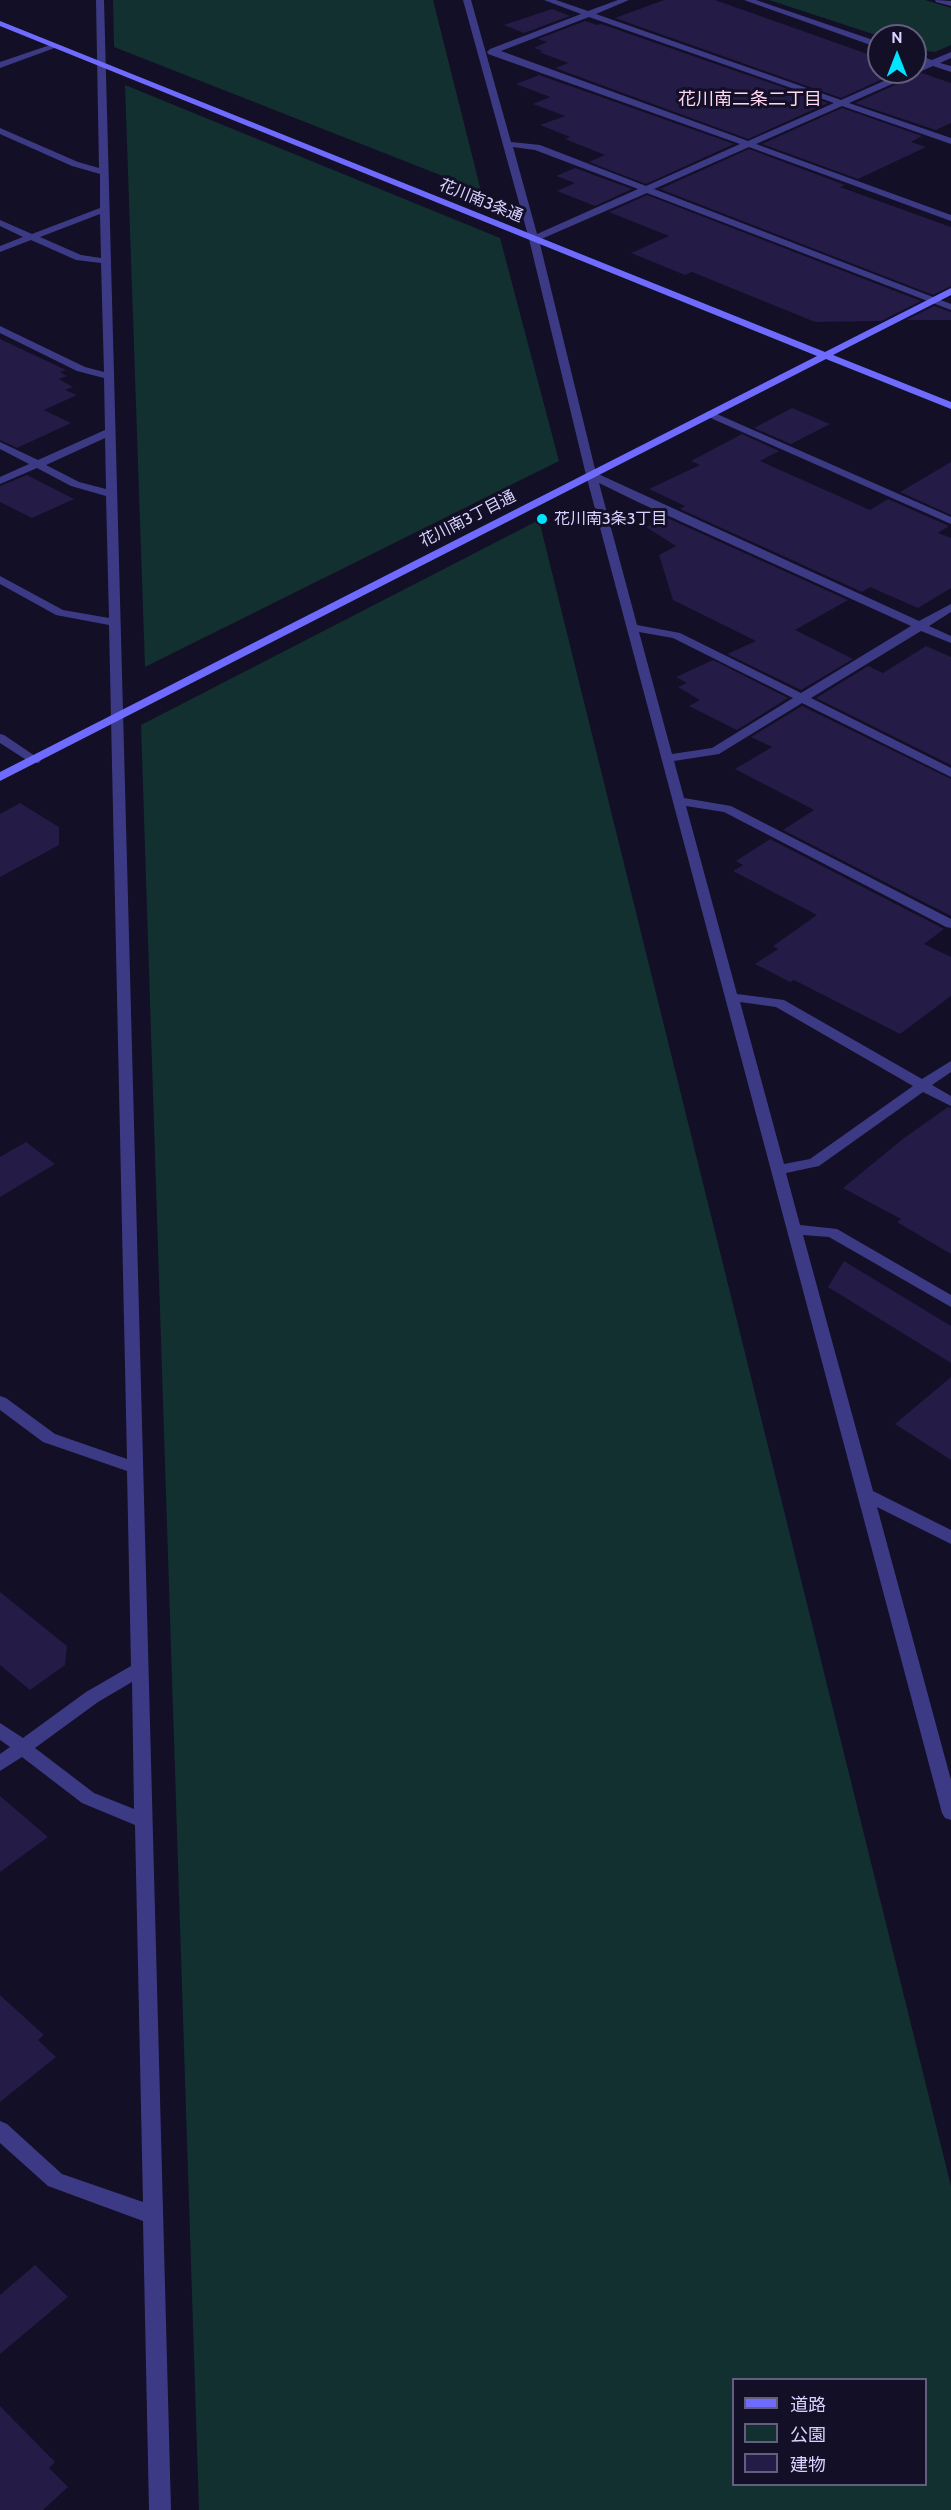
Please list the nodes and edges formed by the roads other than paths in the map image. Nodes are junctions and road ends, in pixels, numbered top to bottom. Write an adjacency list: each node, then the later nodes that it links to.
1 (100, 0): 17 (street)
2 (467, 0): 14 (street)
3 (548, 0): 8 (street)
4 (625, 0): 8 (street)
5 (748, 0): 10 (street)
6 (939, 0): 7 (street)
7 (951, 4)
8 (589, 14): 12 (street); 22 (street)
9 (0, 23): 11 (street, 花川南3条通)
10 (867, 41)
11 (56, 46): 17 (street, 花川南3条通); 18 (street)
12 (493, 51): 14 (street); 26 (street)
13 (951, 55): 16 (street)
14 (482, 56): 25 (street)
15 (927, 61): 16 (street)
16 (932, 63): 19 (street); 20 (street)
17 (101, 64): 27 (street); 33 (street, 花川南3条通)
18 (0, 65)
19 (927, 65)
20 (951, 69)
21 (884, 84): 22 (street)
22 (839, 104): 24 (street); 26 (street)
23 (0, 132): 27 (street)
24 (951, 141)
25 (507, 144): 28 (street); 33 (street)
26 (748, 144): 28 (street); 30 (street)
27 (104, 172): 29 (street)
28 (645, 189): 33 (street); 37 (street)
29 (105, 209): 32 (street); 35 (street)
30 (951, 218)
31 (0, 223): 32 (street)
32 (31, 237): 34 (street); 35 (street)
33 (534, 239): 40 (street, 花川南3条通); 47 (street)
34 (0, 249)
35 (106, 261): 41 (street)
36 (951, 291): 37 (street, 花川南3丁目通)
37 (934, 300): 38 (street); 40 (street, 花川南3丁目通)
38 (951, 307)
39 (0, 329): 41 (street)
40 (826, 355): 42 (street, 花川南3条通); 43 (street, 花川南3丁目通)
41 (109, 376): 44 (street)
42 (951, 406)
43 (710, 414): 47 (street, 花川南3丁目通); 50 (street)
44 (110, 432): 46 (street); 49 (street)
45 (0, 445): 46 (street)
46 (37, 464): 48 (street); 49 (street)
47 (591, 475): 54 (street); 55 (street); 58 (street, 花川南3丁目通)
48 (0, 481)
49 (112, 494): 53 (street)
50 (951, 521)
51 (0, 579): 53 (street)
52 (951, 607): 54 (street)
53 (115, 622): 58 (street)
54 (920, 626): 56 (street); 57 (street)
55 (633, 627): 57 (street); 60 (street)
56 (951, 640)
57 (800, 699): 60 (street); 62 (street)
58 (117, 718): 61 (street, 花川南3丁目通); 74 (street)
59 (0, 738): 61 (street)
60 (668, 758): 64 (street)
61 (35, 760): 63 (street, 花川南3丁目通)
62 (951, 772)
63 (0, 777)
64 (679, 801): 65 (street); 66 (street)
65 (951, 924)
66 (732, 997): 68 (street); 70 (street)
67 (951, 1065): 68 (street)
68 (922, 1085): 69 (street); 70 (street)
69 (951, 1102)
70 (778, 1170): 71 (street)
71 (795, 1230): 72 (street); 75 (street)
72 (951, 1302)
73 (0, 1402): 74 (street)
74 (135, 1468): 77 (street)
75 (866, 1495): 76 (street); 80 (street)
76 (951, 1538)
77 (140, 1669): 79 (street); 83 (street)
78 (0, 1730): 79 (street)
79 (22, 1748): 81 (street); 83 (street)
80 (945, 1763): 82 (street)
81 (0, 1764)
82 (951, 1813)
83 (144, 1821): 85 (street)
84 (0, 2130): 85 (street)
85 (153, 2215): 86 (street)
86 (160, 2510)

